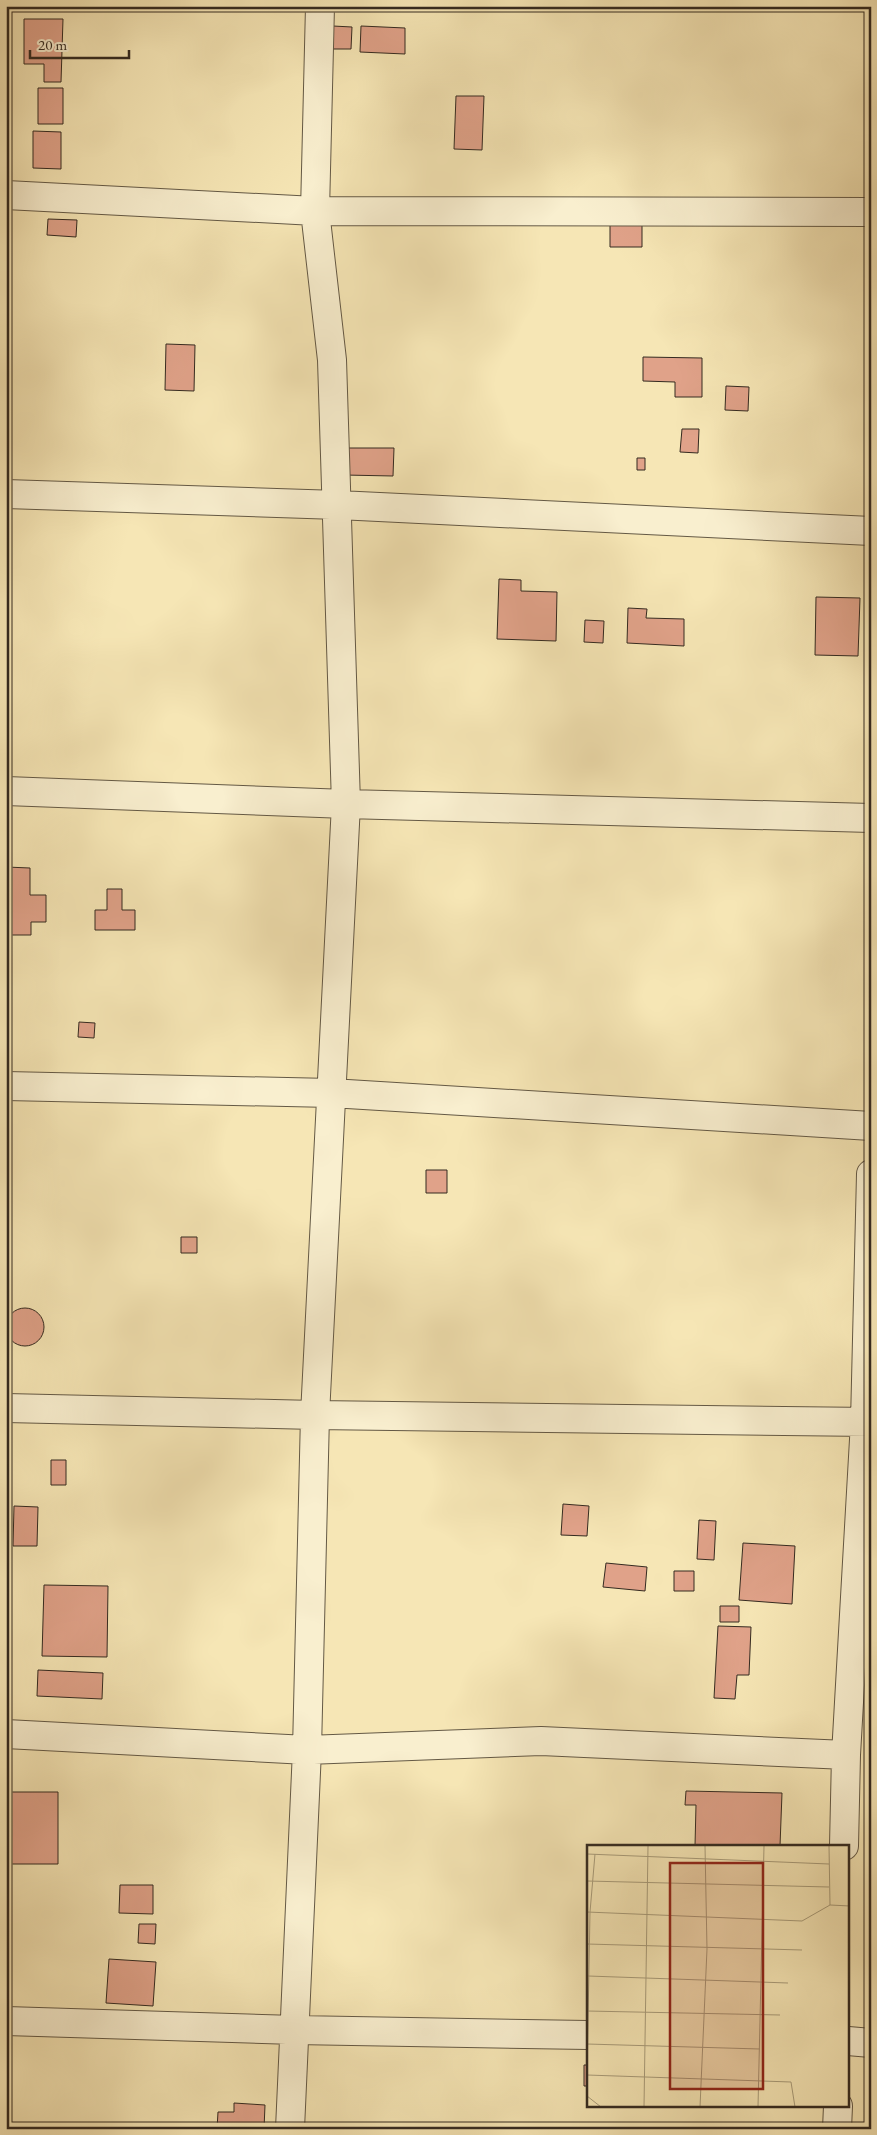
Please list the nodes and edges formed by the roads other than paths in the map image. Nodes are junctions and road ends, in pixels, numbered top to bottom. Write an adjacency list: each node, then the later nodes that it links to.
1 (320, 6): 3 (street)
2 (6, 195): 3 (street)
3 (315, 211): 4 (street); 6 (street)
4 (871, 212)
5 (6, 494): 6 (street)
6 (338, 504): 7 (street); 9 (street)
7 (871, 531)
8 (6, 791): 9 (street)
9 (346, 804): 10 (street); 12 (street)
10 (871, 818)
11 (6, 1086): 12 (street)
12 (330, 1092): 13 (street); 16 (street)
13 (871, 1126)
14 (871, 1174): 17 (street)
15 (6, 1408): 16 (street)
16 (315, 1414): 17 (street); 19 (street)
17 (868, 1422): 20 (street)
18 (6, 1734): 19 (street)
19 (307, 1750): 20 (street); 23 (street)
20 (846, 1755): 21 (street)
21 (844, 1845)
22 (6, 2021): 23 (street)
23 (295, 2030): 24 (street); 28 (street)
24 (587, 2035)
25 (850, 2041): 26 (street)
26 (871, 2043)
27 (838, 2108): 29 (street)
28 (290, 2129)
29 (837, 2129)

